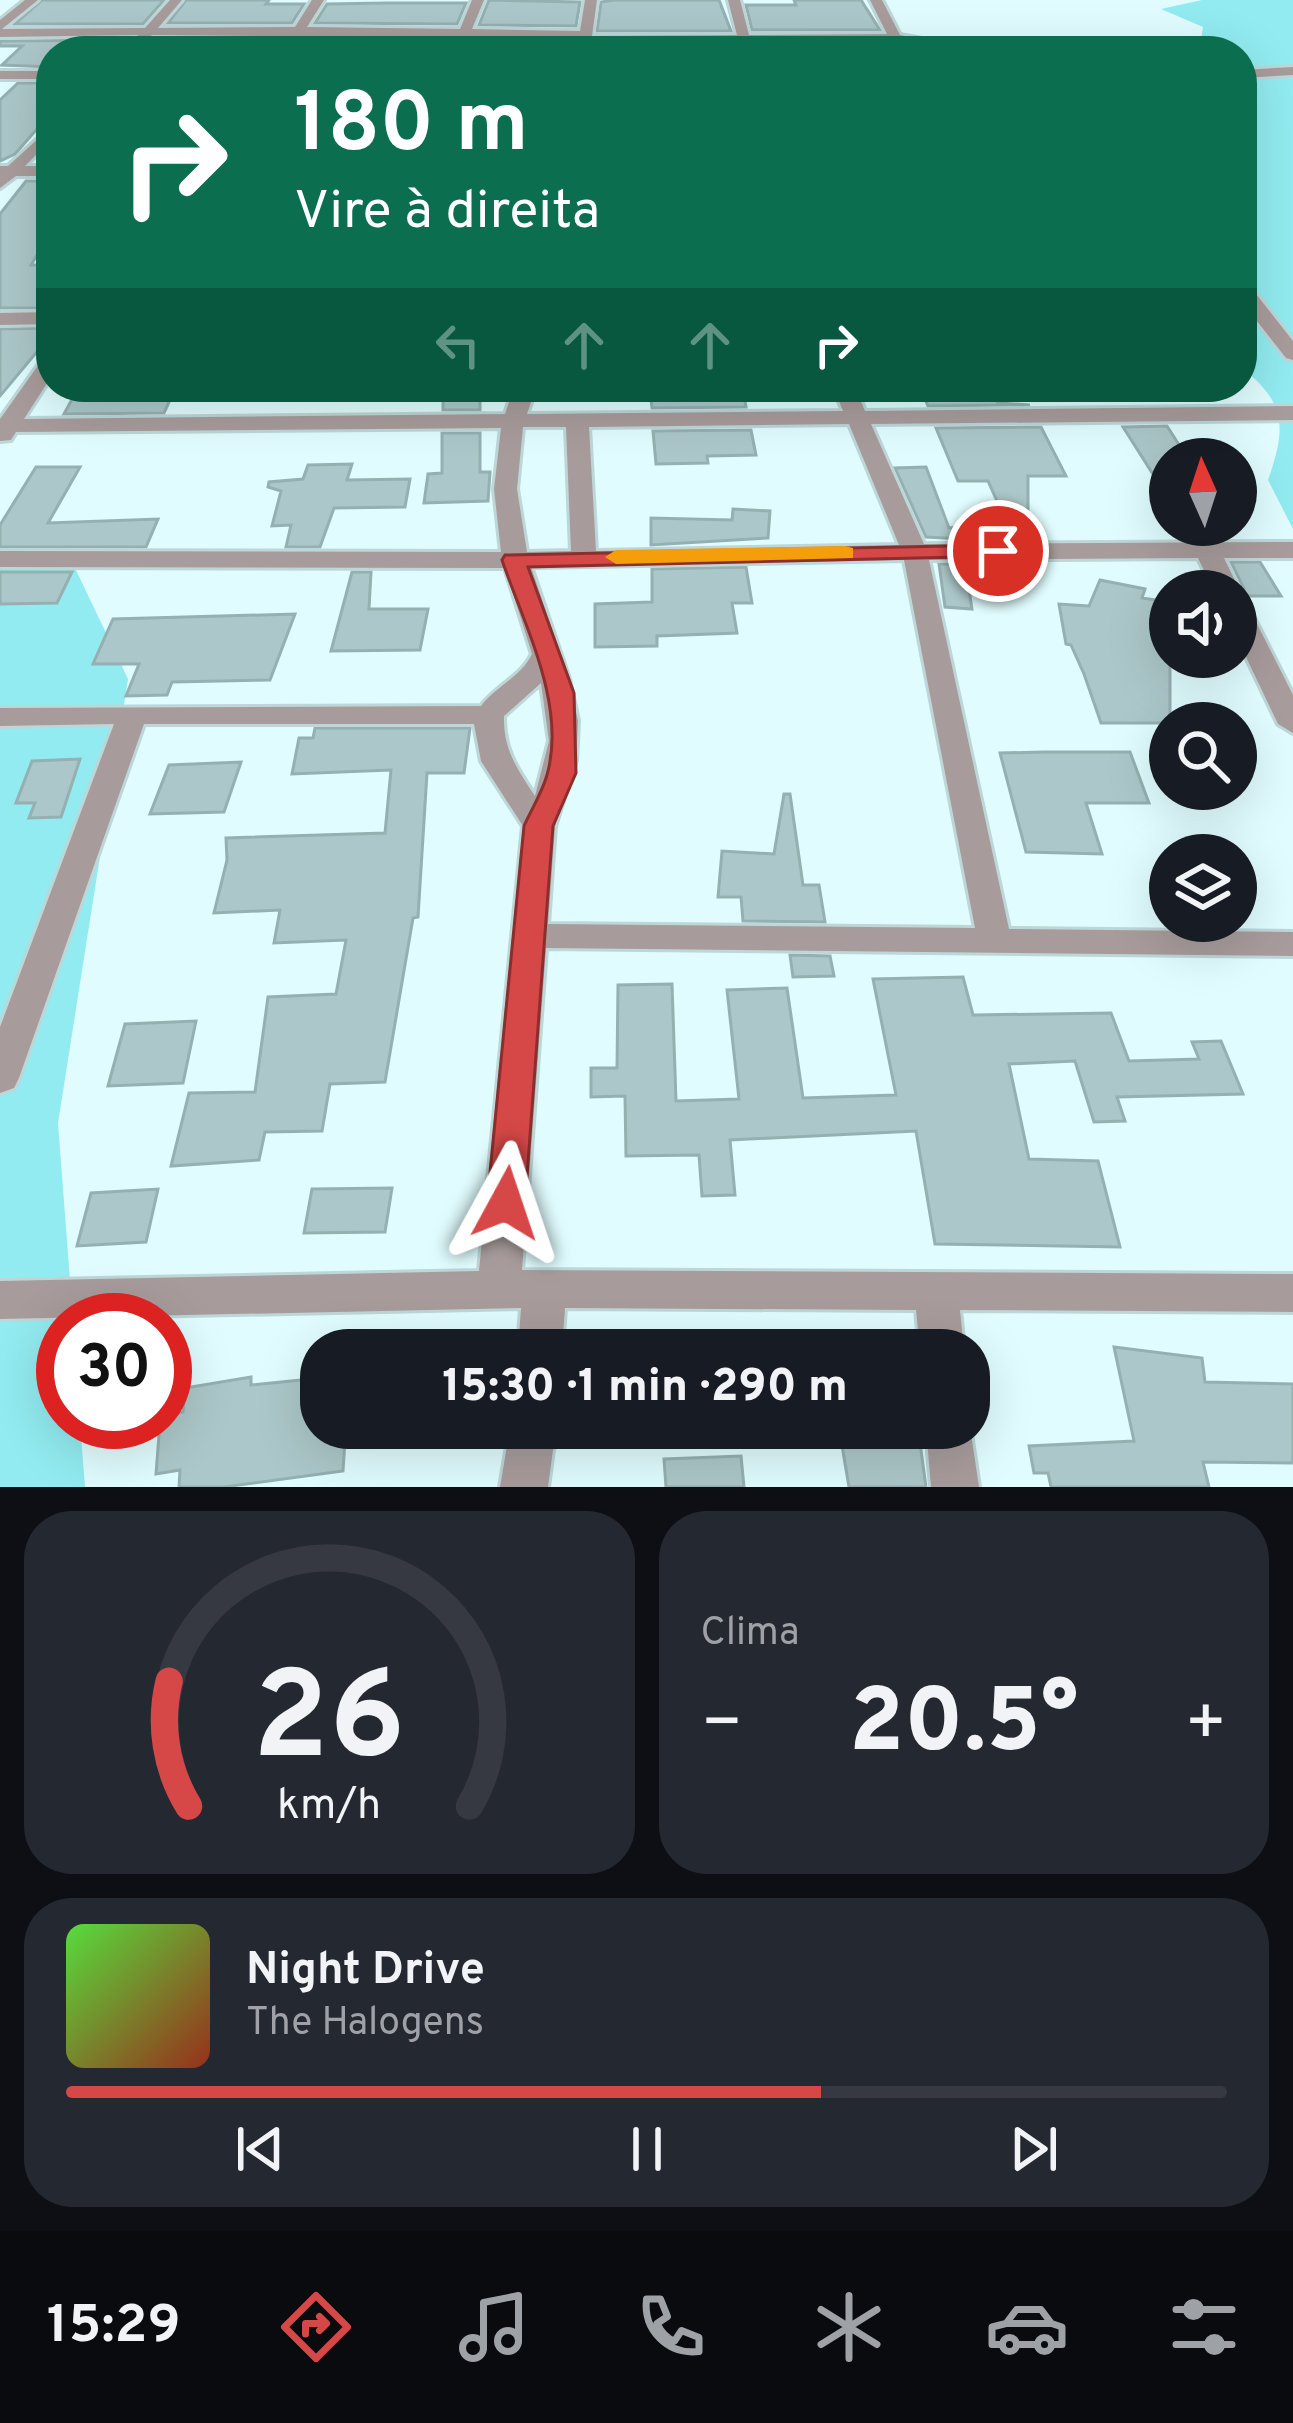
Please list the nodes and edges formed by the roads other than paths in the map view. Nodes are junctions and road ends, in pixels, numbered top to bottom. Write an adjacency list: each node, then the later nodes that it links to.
1 (32, 0): 9 (street)
2 (176, 0): 11 (street)
3 (318, 0): 8 (street)
4 (478, 0): 13 (street)
5 (591, 0): 17 (street)
6 (734, 0): 18 (street)
7 (876, 0): 19 (street)
8 (302, 25): 10 (street); 12 (street)
9 (0, 30): 11 (street)
10 (274, 30): 11 (street); 15 (street)
11 (149, 31): 14 (street)
12 (399, 34): 13 (street)
13 (464, 34): 16 (street)
14 (144, 36)
15 (270, 36)
16 (494, 36)
17 (583, 36)
18 (743, 36)
19 (895, 36)
20 (1293, 71): 21 (street)
21 (1257, 73)
22 (0, 75): 23 (street)
23 (36, 75)
24 (36, 145): 26 (street)
25 (36, 172): 26 (street)
26 (3, 175)
27 (1257, 309): 30 (street)
28 (36, 318): 29 (street)
29 (0, 319)
30 (1293, 354)
31 (36, 383): 40 (street)
32 (520, 402): 39 (street)
33 (850, 402): 37 (street)
34 (1105, 402): 35 (street)
35 (1112, 413): 36 (street); 37 (street)
36 (1293, 413)
37 (855, 416): 38 (street); 43 (street)
38 (577, 418): 39 (street); 44 (street)
39 (512, 420): 40 (street); 46 (street)
40 (3, 430)
41 (1207, 550): 42 (street); 43 (street); 47 (street)
42 (1293, 550)
43 (915, 552): 44 (street); 56 (street)
44 (584, 558): 46 (street)
45 (0, 559): 46 (street)
46 (514, 560): 49 (street)
47 (1217, 570)
48 (1257, 651): 53 (street)
49 (546, 654): 51 (street); 54 (street)
50 (133, 715): 51 (street); 52 (street); 58 (street)
51 (489, 715): 54 (street)
52 (0, 717)
53 (1293, 724)
54 (538, 826): 55 (street)
55 (527, 935): 56 (street); 60 (street)
56 (995, 944): 57 (street)
57 (1293, 944)
58 (0, 1078)
59 (544, 1289): 60 (street); 61 (street); 64 (street)
60 (499, 1292): 63 (street)
61 (936, 1292): 62 (street); 65 (street)
62 (1293, 1293)
63 (0, 1300)
64 (541, 1329)
65 (940, 1329)
66 (530, 1449): 68 (street)
67 (951, 1449): 69 (street)
68 (524, 1487)
69 (955, 1487)

